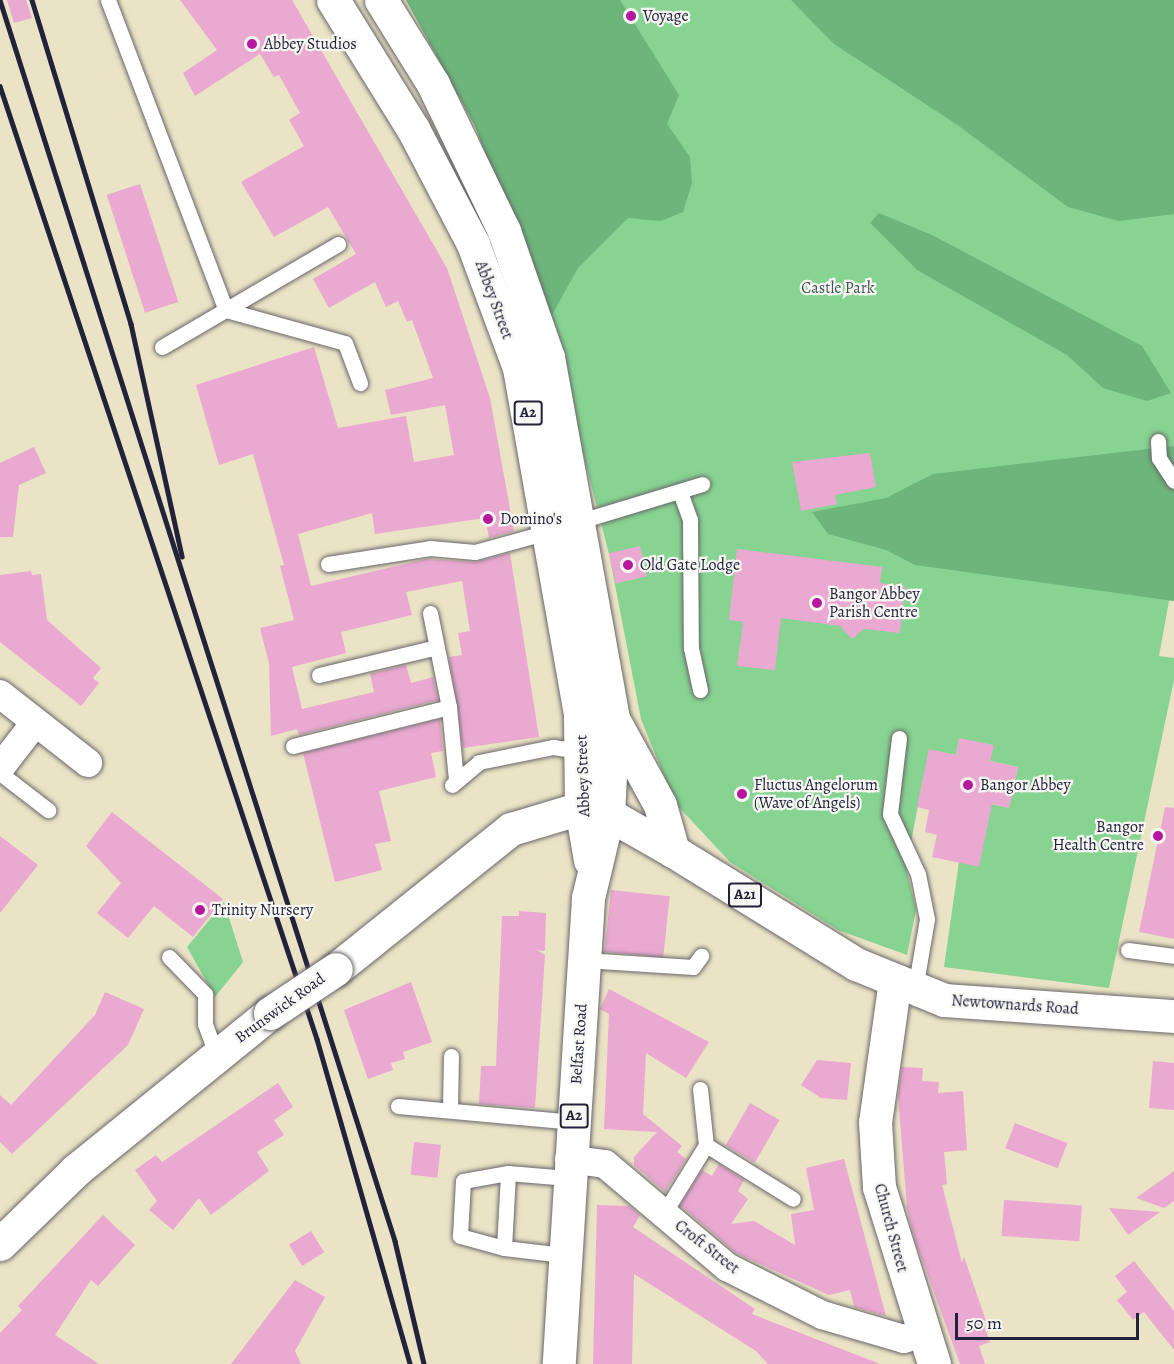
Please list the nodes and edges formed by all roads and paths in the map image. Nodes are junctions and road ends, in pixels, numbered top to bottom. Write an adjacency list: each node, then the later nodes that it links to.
1 (108, 0): 5 (lane)
2 (333, 0): 13 (main road, Abbey Street / A2)
3 (381, 0): 12 (main road, Abbey Street / A2)
4 (338, 244): 5 (lane)
5 (226, 310): 6 (lane); 7 (lane)
6 (162, 347)
7 (360, 383)
8 (1158, 441): 9 (lane)
9 (1174, 481)
10 (702, 484): 11 (lane)
11 (680, 492): 12 (lane); 18 (lane)
12 (580, 520): 13 (lane); 21 (main road, Abbey Street / A2)
13 (550, 532): 14 (lane); 25 (main road, Abbey Street / A2)
14 (328, 564)
15 (430, 613): 16 (lane)
16 (437, 646): 17 (lane); 20 (lane)
17 (319, 675)
18 (700, 690)
19 (0, 694): 22 (street)
20 (449, 707): 24 (lane); 25 (lane)
21 (613, 718): 30 (main road, Abbey Street / A2); 31 (main road)
22 (34, 724): 26 (street); 27 (street)
23 (899, 738): 38 (lane)
24 (293, 746)
25 (583, 752): 30 (main road, Abbey Street / A2)
26 (88, 763)
27 (0, 768)
28 (0, 773): 29 (lane)
29 (48, 810)
30 (594, 811): 31 (main road, Newtownards Road / A21); 32 (main road, Abbey Street / A2); 40 (main road, Brunswick Road, bridge)
31 (673, 851): 38 (main road, Newtownards Road / A21)
32 (591, 868): 37 (main road, Belfast Road / A2)
33 (1128, 950): 35 (lane)
34 (701, 956): 37 (lane)
35 (1174, 956)
36 (169, 957): 40 (lane)
37 (584, 960): 45 (main road, Belfast Road / A2)
38 (905, 985): 39 (main road, Newtownards Road / A21); 54 (main road, Church Street)
39 (1174, 1016)
40 (216, 1056): 51 (main road, Brunswick Road)
41 (452, 1056): 44 (lane)
42 (700, 1089): 46 (lane)
43 (398, 1106): 44 (lane)
44 (450, 1108): 45 (lane)
45 (574, 1122): 47 (main road, Belfast Road / A2)
46 (706, 1145): 49 (lane); 50 (lane)
47 (569, 1169): 48 (lane); 50 (street, Croft Street); 53 (main road, Belfast Road / A2)
48 (508, 1173): 52 (lane); 52 (lane)
49 (793, 1199)
50 (664, 1214): 54 (street, Croft Street)
51 (0, 1244)
52 (504, 1248): 53 (lane)
53 (563, 1255): 55 (main road, Belfast Road / A2)
54 (922, 1333): 56 (main road, Church Street)
55 (559, 1364)
56 (934, 1364)

